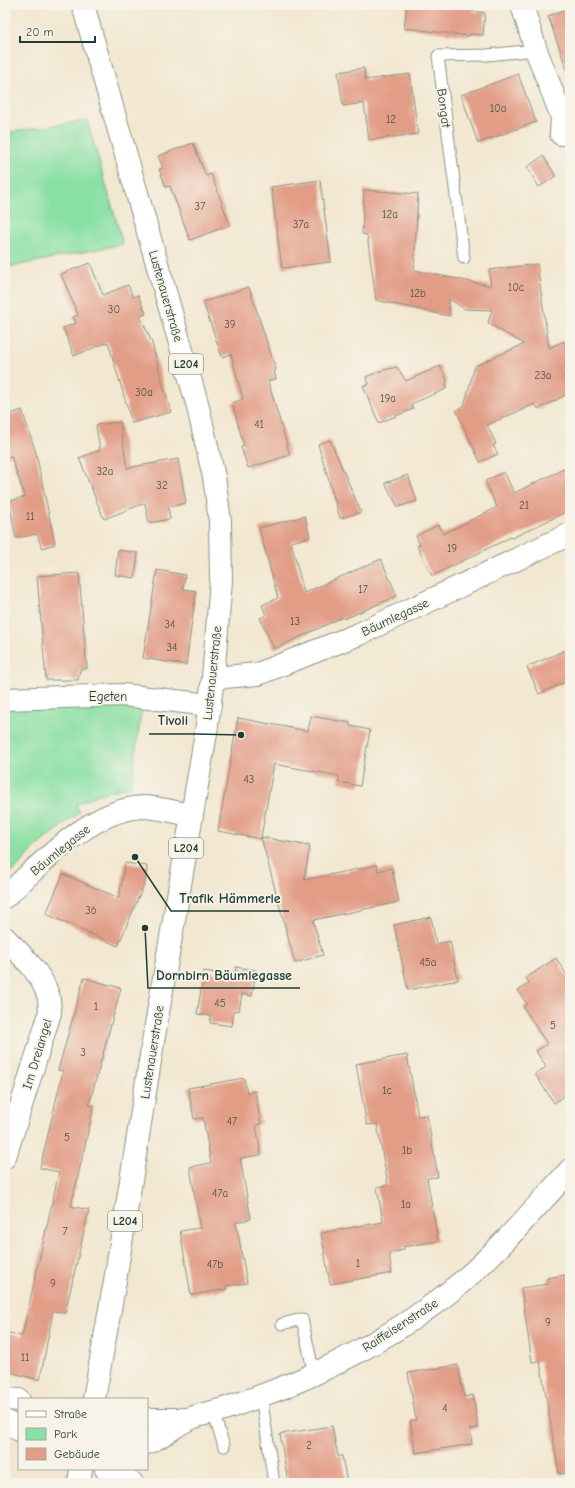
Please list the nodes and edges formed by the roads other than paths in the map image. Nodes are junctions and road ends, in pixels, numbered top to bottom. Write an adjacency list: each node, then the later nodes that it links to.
1 (83, 5): 7 (street, Lustenauerstraße / L204)
2 (522, 5): 3 (street)
3 (536, 50): 4 (street); 5 (lane, Bongat)
4 (561, 134)
5 (464, 258)
6 (570, 534): 7 (street, Bäumlegasse)
7 (213, 678): 9 (street, Lustenauerstraße / L204)
8 (5, 698): 9 (street, Egeten)
9 (210, 705): 10 (street, Lustenauerstraße / L204)
10 (192, 815): 11 (street, Bäumlegasse); 18 (street, Lustenauerstraße / L204)
11 (5, 897)
12 (5, 938): 13 (street, Im Dreiangel)
13 (5, 1157)
14 (570, 1170): 16 (street, Raiffeisenstraße)
15 (282, 1324): 16 (lane)
16 (314, 1374): 17 (street, Raiffeisenstraße)
17 (261, 1396): 21 (street, Raiffeisenstraße); 32 (lane)
18 (94, 1398)
19 (5, 1399): 20 (street)
20 (18, 1400)
21 (213, 1412): 23 (street, Raiffeisenstraße); 27 (lane)
22 (148, 1419): 23 (street, Raiffeisenstraße)
23 (189, 1419): 26 (street, Raiffeisenstraße)
24 (5, 1421): 25 (street)
25 (18, 1429)
26 (148, 1443)
27 (224, 1446)
28 (81, 1470): 30 (street)
29 (108, 1470): 31 (street)
30 (79, 1483)
31 (132, 1483)
32 (274, 1483)

